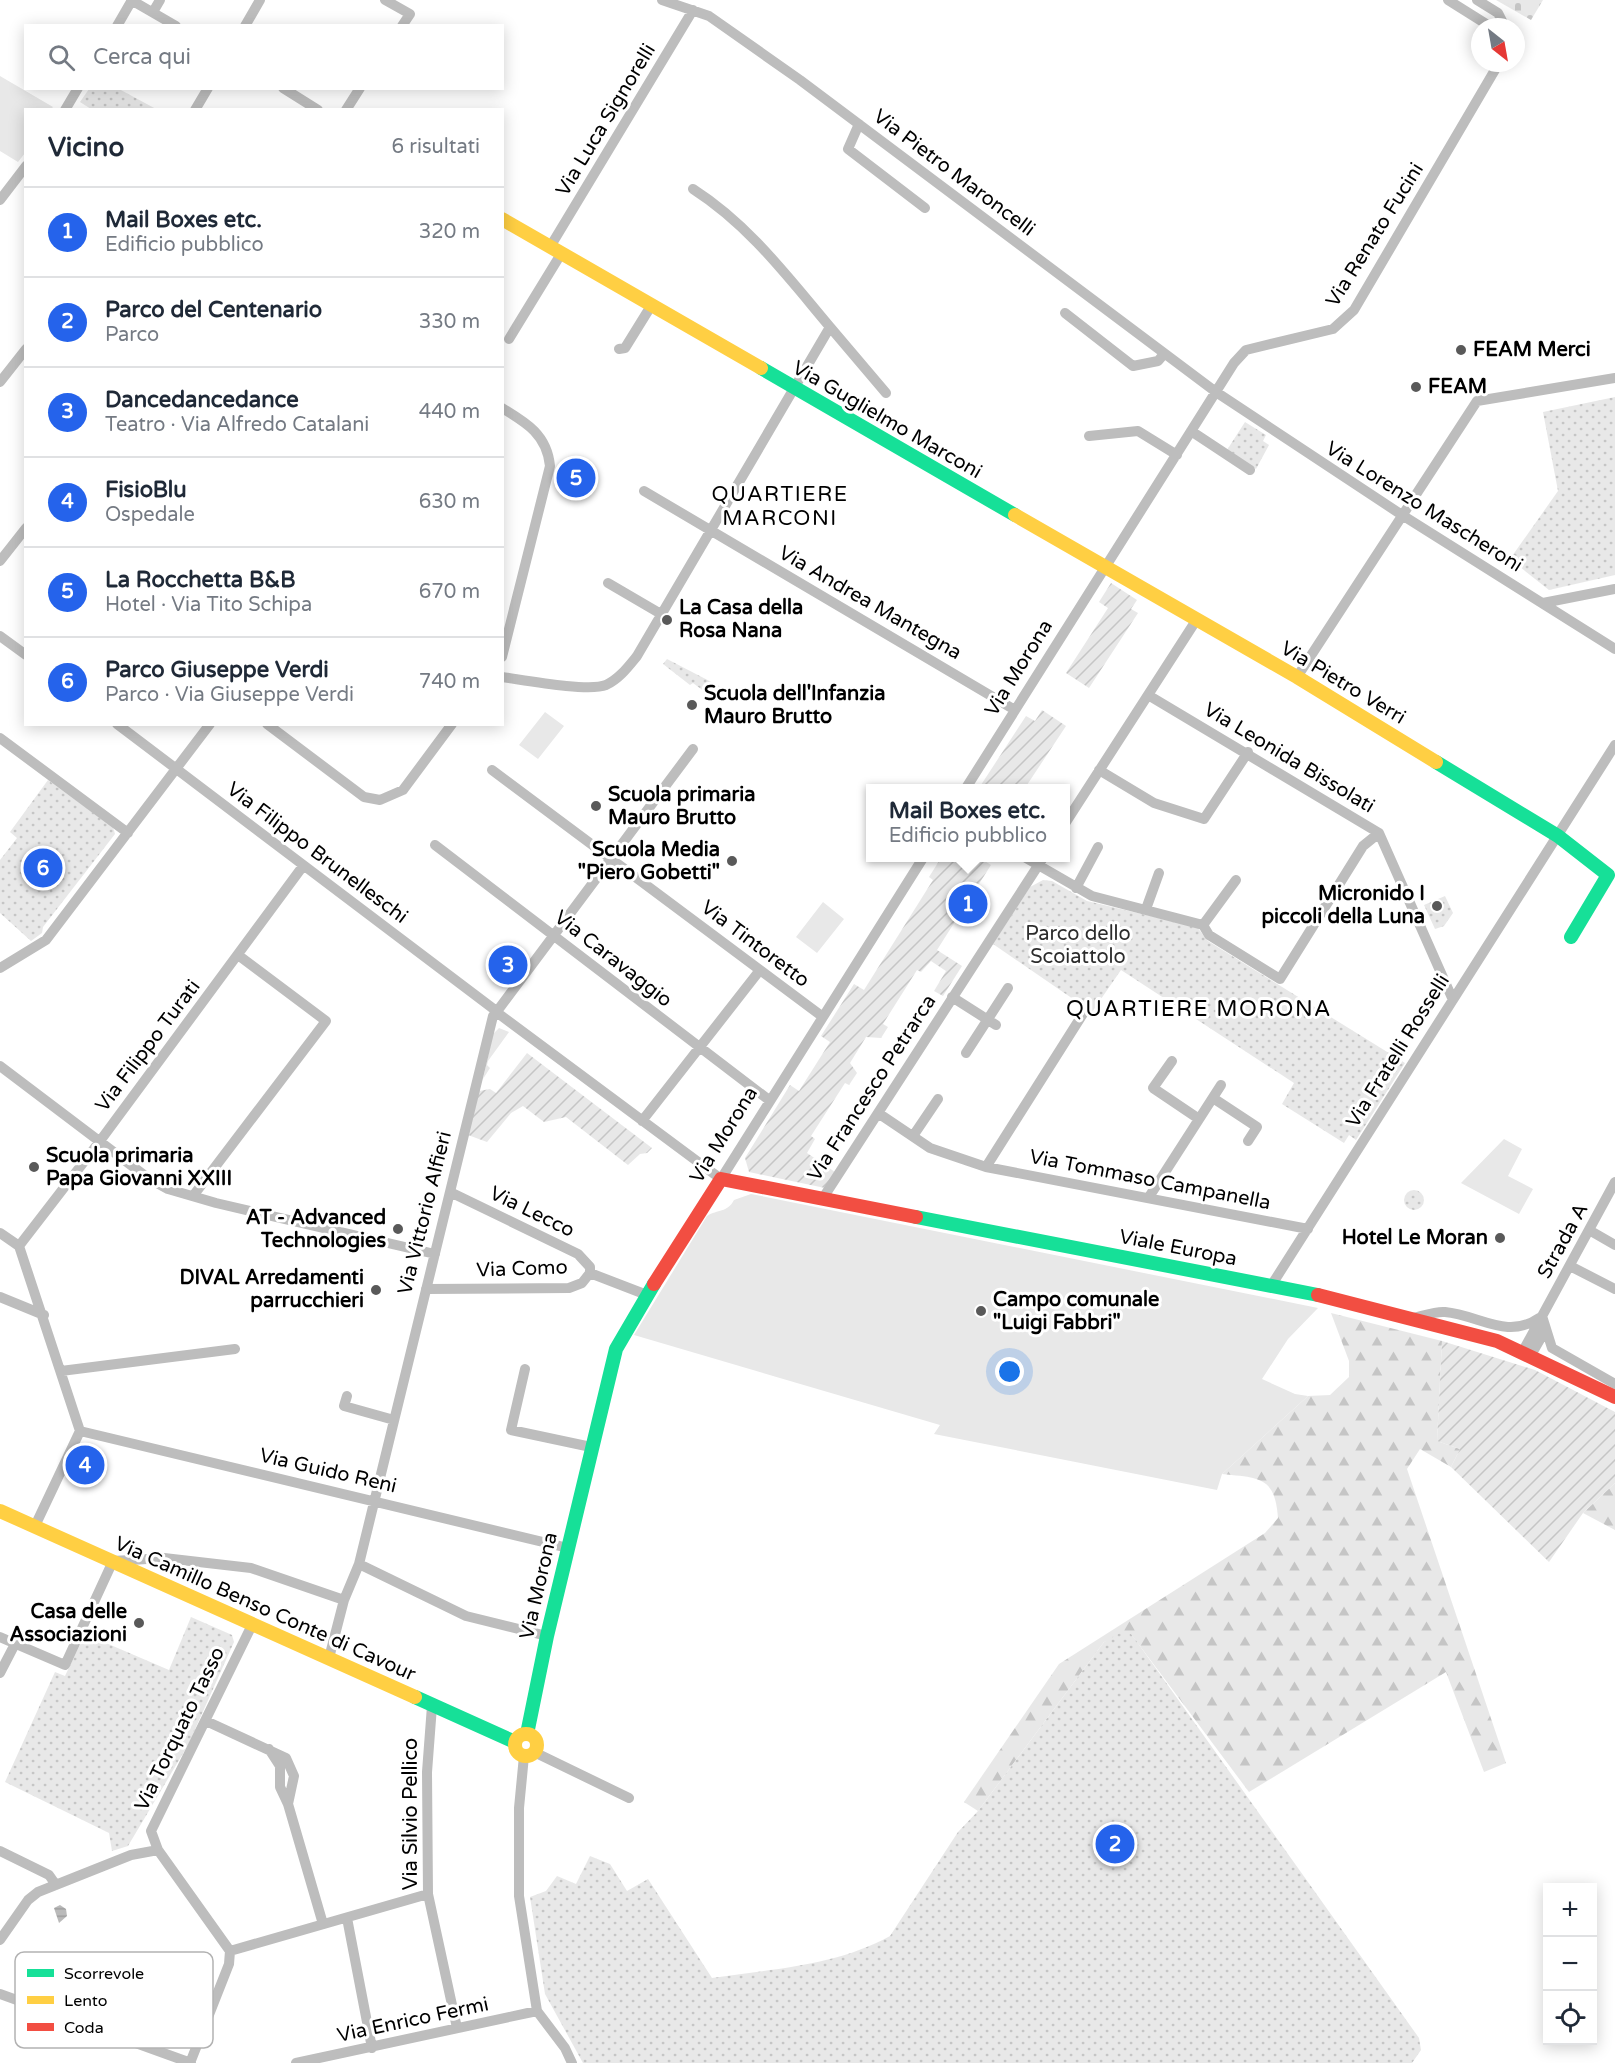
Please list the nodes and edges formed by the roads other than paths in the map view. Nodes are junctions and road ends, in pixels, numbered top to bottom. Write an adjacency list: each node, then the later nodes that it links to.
1 (132, 0): 9 (street); 12 (street)
2 (160, 0): 9 (street)
3 (260, 0): 14 (street)
4 (385, 0): 15 (street)
5 (662, 0): 8 (street, Via Pietro Maroncelli)
6 (1448, 0): 10 (street)
7 (1477, 0): 11 (street)
8 (693, 10): 25 (street, Via Pietro Maroncelli); 31 (street, Via Luca Signorelli)
9 (153, 12): 13 (street)
10 (1477, 18)
11 (1500, 18)
12 (118, 24)
13 (173, 24)
14 (246, 24)
15 (403, 24)
16 (1494, 72): 42 (street, Via Renato Fucini)
17 (77, 90): 21 (street)
18 (206, 90): 22 (street)
19 (286, 90): 23 (street)
20 (359, 90): 24 (street)
21 (66, 108)
22 (196, 108)
23 (315, 108)
24 (347, 108)
25 (859, 124): 29 (street); 38 (street, Via Pietro Maroncelli)
26 (24, 169): 28 (street)
27 (693, 189): 34 (street)
28 (0, 200)
29 (925, 208)
30 (504, 220): 31 (main road, Via Guglielmo Marconi)
31 (555, 250): 32 (main road, Via Guglielmo Marconi); 35 (street, Via Luca Signorelli)
32 (651, 306): 36 (street); 41 (main road, Via Guglielmo Marconi)
33 (1065, 313): 38 (street)
34 (830, 327): 41 (street); 43 (street)
35 (508, 339)
36 (618, 349)
37 (24, 352): 40 (street)
38 (1164, 354): 42 (street, Via Pietro Maroncelli)
39 (1615, 378): 50 (street)
40 (0, 382)
41 (793, 388): 51 (street); 54 (main road, Via Guglielmo Marconi)
42 (1216, 392): 45 (street, Via Renato Fucini); 50 (street, Via Lorenzo Mascheroni)
43 (886, 393)
44 (504, 409): 61 (street)
45 (1191, 431): 47 (street, Via Renato Fucini); 48 (street)
46 (1089, 436): 47 (street)
47 (1177, 455): 54 (street, Via Renato Fucini)
48 (1250, 470)
49 (644, 491): 51 (street, Via Andrea Mantegna)
50 (1402, 515): 57 (street, Via Lorenzo Mascheroni); 65 (street)
51 (710, 530): 58 (street); 67 (street, Via Andrea Mantegna)
52 (24, 531): 53 (street)
53 (0, 561)
54 (1104, 568): 59 (main road, Via Pietro Verri); 67 (street, Via Morona)
55 (608, 583): 58 (street)
56 (1615, 589): 57 (street)
57 (1543, 603): 62 (street, Via Lorenzo Mascheroni)
58 (661, 614): 64 (street)
59 (1197, 619): 65 (main road, Via Pietro Verri); 66 (street)
60 (0, 636): 63 (street)
61 (504, 649)
62 (1615, 649)
63 (24, 654)
64 (504, 677)
65 (1297, 677): 83 (main road, Via Pietro Verri)
66 (1148, 695): 75 (street, Via Leonida Bissolati); 78 (street)
67 (1015, 710): 79 (street, Via Morona)
68 (120, 726): 76 (street, Via Filippo Brunelleschi)
69 (209, 726): 76 (street)
70 (270, 726): 71 (street)
71 (451, 726)
72 (0, 738): 81 (street)
73 (1615, 746): 83 (street, Via Fratelli Rosselli)
74 (693, 749): 86 (street)
75 (1248, 752): 78 (street); 82 (street, Via Leonida Bissolati)
76 (177, 770): 81 (street); 90 (street, Via Filippo Brunelleschi)
77 (492, 770): 86 (street, Via Tintoretto)
78 (1099, 770): 80 (street)
79 (969, 784)
80 (1070, 814)
81 (128, 833): 99 (street)
82 (1379, 833): 95 (street); 103 (street, Via Leonida Bissolati)
83 (1558, 836): 97 (main road); 103 (street, Via Fratelli Rosselli)
84 (435, 845): 96 (street, Via Caravaggio)
85 (1098, 847): 93 (street)
86 (611, 859): 96 (street); 100 (street, Via Tintoretto)
87 (920, 862): 106 (street, Via Morona)
88 (1039, 862): 102 (street, Via Francesco Petrarca)
89 (1041, 862): 93 (street)
90 (300, 871): 98 (street, Via Filippo Turati); 105 (street, Via Filippo Brunelleschi)
91 (1159, 873): 94 (street)
92 (1236, 880): 95 (street)
93 (1076, 888): 94 (street)
94 (1146, 909): 95 (street)
95 (1203, 926)
96 (554, 935): 105 (street); 108 (street, Via Caravaggio)
97 (1571, 937)
98 (238, 956): 121 (street, Via Filippo Turati); 126 (street)
99 (0, 968)
100 (760, 970): 106 (street, Via Tintoretto); 108 (street)
101 (1008, 988): 107 (street)
102 (952, 997): 107 (street, Via Francesco Petrarca); 116 (street, Via Francesco Petrarca)
103 (1454, 1000): 129 (street, Via Fratelli Rosselli)
104 (1086, 1009): 122 (street, Via Tommaso Campanella)
105 (496, 1012): 118 (street, Via Filippo Brunelleschi); 125 (street, Via Vittorio Alfieri)
106 (823, 1017): 115 (street, Via Morona)
107 (991, 1022): 109 (street)
108 (698, 1048): 115 (street, Via Caravaggio); 118 (street)
109 (966, 1053)
110 (1172, 1061): 117 (street)
111 (0, 1066): 121 (street)
112 (1221, 1085): 113 (street)
113 (1213, 1098): 117 (street); 120 (street)
114 (938, 1099): 119 (street)
115 (769, 1100): 123 (street, Via Morona)
116 (878, 1113): 119 (street, Via Tommaso Campanella); 128 (street, Via Francesco Petrarca)
117 (1199, 1119): 127 (street)
118 (642, 1121): 123 (street, Via Filippo Brunelleschi)
119 (913, 1136): 122 (street, Via Tommaso Campanella)
120 (1248, 1141)
121 (100, 1142): 126 (street); 133 (street, Via Filippo Turati)
122 (986, 1167): 127 (street, Via Tommaso Campanella)
123 (721, 1179): 128 (main road, Viale Europa); 140 (main road, Via Morona)
124 (1615, 1182): 130 (street, Strada A)
125 (450, 1192): 134 (street, Via Vittorio Alfieri); 136 (street, Via Lecco)
126 (193, 1196): 134 (street)
127 (1149, 1197): 129 (street, Via Tommaso Campanella)
128 (823, 1198): 137 (main road, Viale Europa)
129 (1308, 1229): 137 (street, Via Fratelli Rosselli)
130 (1589, 1230): 132 (street); 135 (street, Strada A)
131 (0, 1233): 133 (street)
132 (1615, 1245)
133 (19, 1246): 142 (street)
134 (435, 1254): 138 (street, Via Vittorio Alfieri)
135 (1569, 1266): 139 (street); 143 (street, Strada A)
136 (590, 1273): 138 (street, Via Como); 140 (street, Via Como)
137 (1271, 1286): 144 (main road, Viale Europa)
138 (426, 1289): 152 (street, Via Vittorio Alfieri)
139 (1615, 1289)
140 (647, 1295): 154 (main road, Via Morona)
141 (0, 1297): 142 (street)
142 (44, 1316): 148 (street)
143 (1542, 1316): 144 (street); 146 (street, Strada A); 149 (street)
144 (1413, 1318): 146 (main road, Viale Europa)
145 (235, 1349): 148 (street)
146 (1527, 1353): 151 (main road, Viale Europa)
147 (525, 1368): 154 (street)
148 (61, 1371): 153 (street)
149 (1615, 1384)
150 (347, 1396): 152 (street)
151 (1615, 1397)
152 (394, 1420): 155 (street, Via Vittorio Alfieri)
153 (80, 1431): 155 (street, Via Guido Reni); 157 (street)
154 (591, 1447): 158 (main road, Via Morona)
155 (375, 1501): 158 (street, Via Guido Reni); 160 (street, Via Vittorio Alfieri)
156 (0, 1511): 157 (main road, Via Camillo Benso Conte di Cavour)
157 (35, 1526): 159 (main road, Via Camillo Benso Conte di Cavour)
158 (568, 1548): 163 (main road, Via Morona)
159 (113, 1561): 161 (street); 162 (main road, Via Camillo Benso Conte di Cavour); 165 (street)
160 (359, 1564): 161 (street, Via Vittorio Alfieri); 163 (street)
161 (344, 1600): 166 (street, Via Vittorio Alfieri)
162 (252, 1625): 166 (main road, Via Camillo Benso Conte di Cavour); 169 (street, Via Torquato Tasso)
163 (547, 1636): 170 (main road, Via Morona)
164 (0, 1637): 165 (street)
165 (15, 1644): 167 (street)
166 (329, 1658): 168 (main road, Via Camillo Benso Conte di Cavour)
167 (0, 1673)
168 (432, 1706): 171 (main road, Via Camillo Benso Conte di Cavour); 179 (street, Via Silvio Pellico)
169 (206, 1721): 174 (street, Via Torquato Tasso); 181 (street)
170 (527, 1734): 171 (main road); 172 (main road)
171 (515, 1742): 172 (main road)
172 (529, 1754): 173 (street); 187 (street)
173 (629, 1798)
174 (151, 1837): 175 (street, Via Torquato Tasso); 177 (street)
175 (158, 1850): 177 (street); 183 (street, Via Torquato Tasso)
176 (0, 1851): 178 (street)
177 (131, 1855): 178 (street)
178 (56, 1885): 182 (street)
179 (428, 1894): 180 (street); 188 (street, Via Silvio Pellico)
180 (347, 1918): 181 (street); 191 (street)
181 (323, 1924): 183 (street)
182 (0, 1940)
183 (230, 1951): 186 (street)
184 (0, 1994): 185 (street)
185 (15, 1999)
186 (213, 2005)
187 (537, 2011): 188 (street, Via Enrico Fermi); 194 (street)
188 (457, 2028): 191 (street, Via Enrico Fermi)
189 (149, 2048): 192 (street)
190 (196, 2048): 192 (street)
191 (372, 2048): 193 (street, Via Enrico Fermi)
192 (190, 2063)
193 (296, 2063)
194 (573, 2063)

